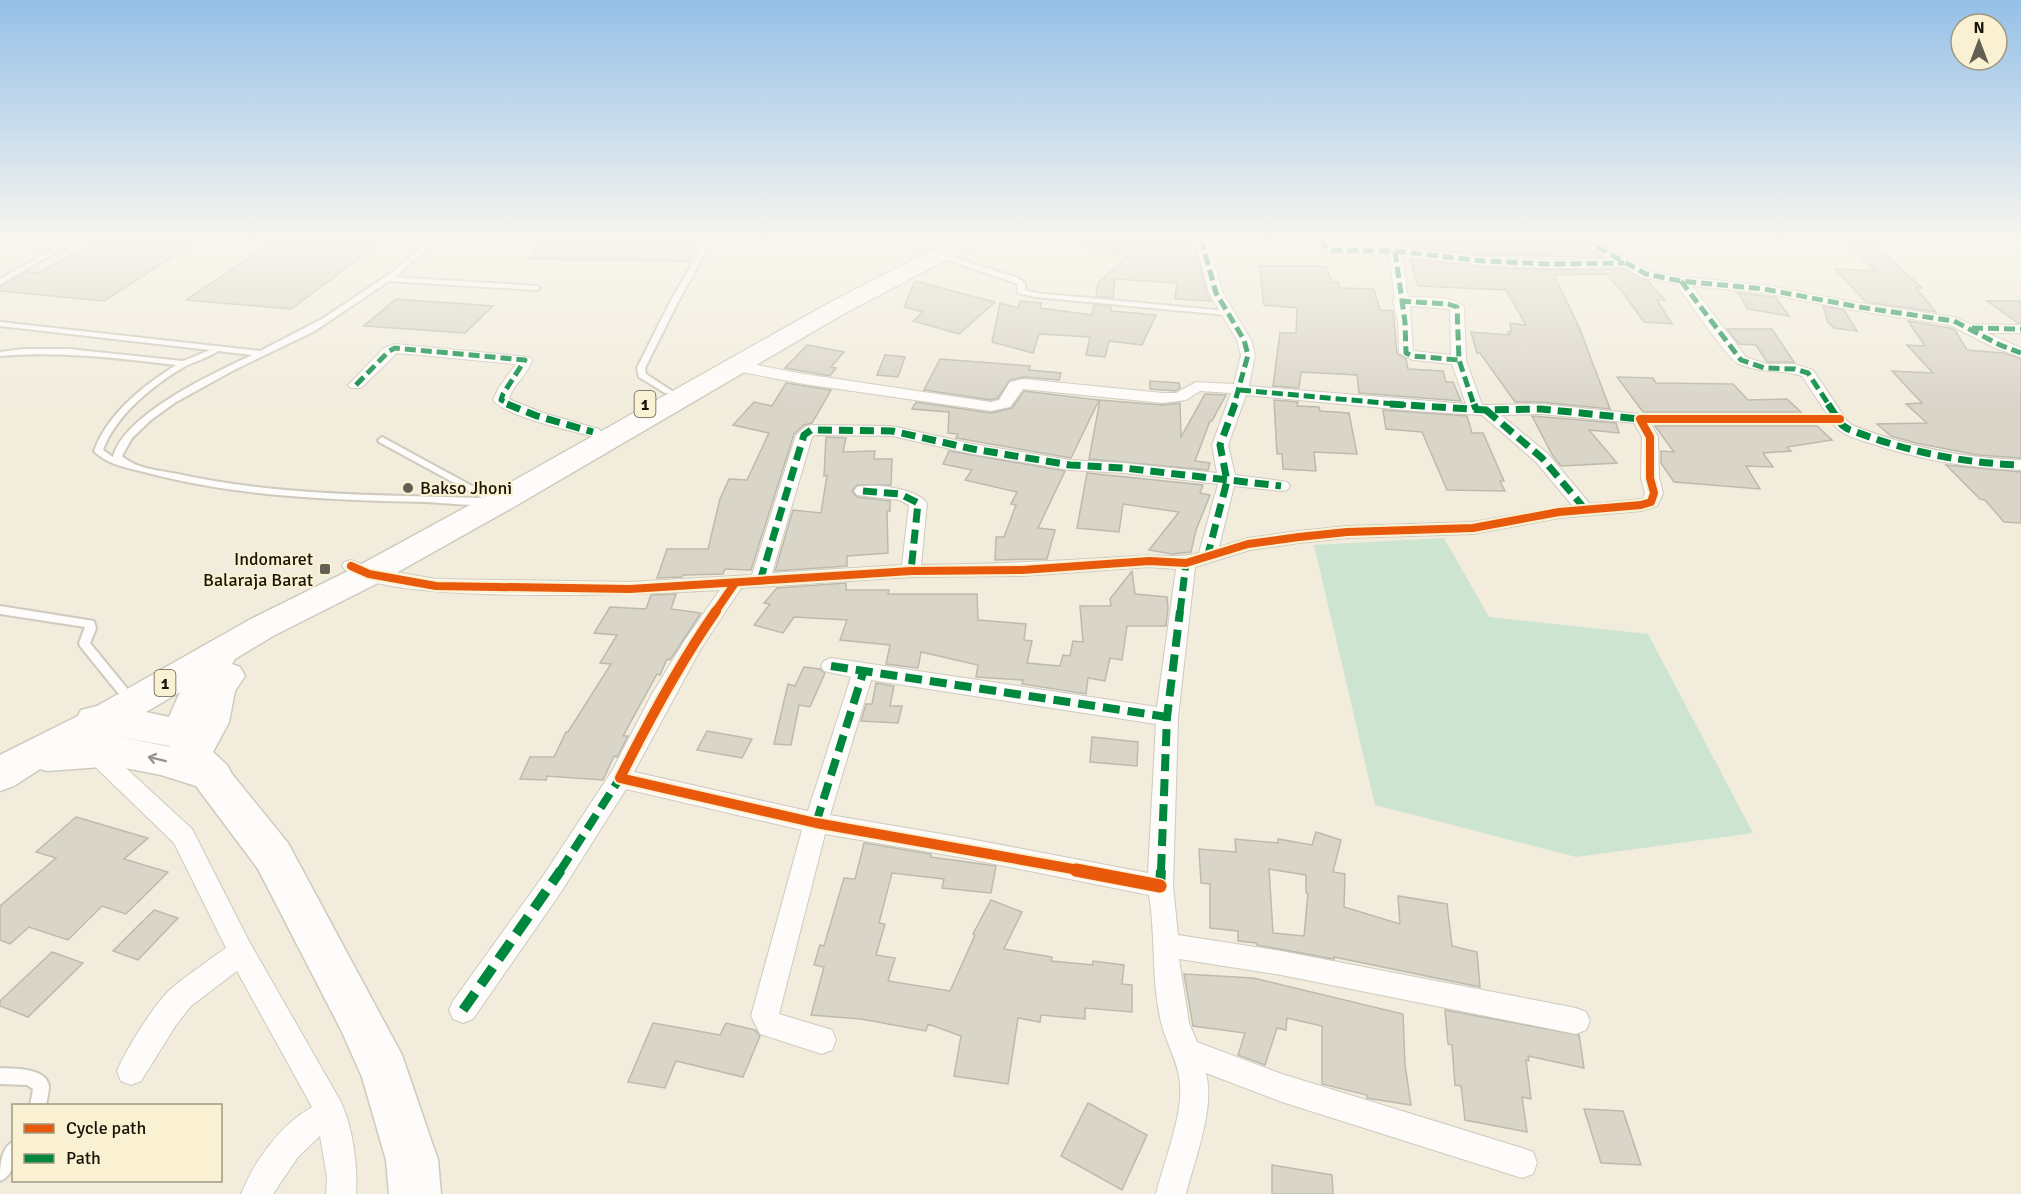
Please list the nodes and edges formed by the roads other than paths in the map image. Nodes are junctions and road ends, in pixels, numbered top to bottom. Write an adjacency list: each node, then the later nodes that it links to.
1 (365, 295): 18 (lane)
2 (678, 295): 24 (lane)
3 (857, 295): 24 (highway, 1)
4 (861, 295): 20 (highway, 1)
5 (1035, 295): 11 (lane)
6 (1217, 295): 11 (street)
7 (1399, 295): 10 (street)
8 (1691, 295): 27 (street)
9 (1794, 295): 13 (street)
10 (1400, 301): 19 (street); 19 (street)
11 (1226, 313): 23 (street)
12 (0, 324): 15 (lane)
13 (1968, 328): 14 (street); 16 (street)
14 (2021, 329)
15 (216, 350): 18 (lane); 21 (lane)
16 (2021, 353)
17 (0, 354): 21 (lane)
18 (260, 354): 30 (lane)
19 (1459, 360): 25 (street)
20 (736, 366): 23 (street); 24 (highway, 1)
21 (180, 367): 30 (lane)
22 (356, 386): 28 (street)
23 (1240, 390): 25 (street); 32 (street)
24 (675, 395): 28 (highway, 1)
25 (1481, 410): 26 (street); 36 (street)
26 (1640, 419): 27 (street); 36 (street)
27 (1840, 419): 31 (street)
28 (600, 435): 35 (highway, 1)
29 (382, 440): 35 (lane)
30 (122, 463): 35 (lane)
31 (2021, 465)
32 (1227, 481): 33 (street); 37 (street); 40 (street)
33 (1281, 486)
34 (863, 491): 39 (street)
35 (486, 499): 38 (highway, 1)
36 (1585, 509): 37 (street)
37 (1197, 561): 39 (street); 47 (street)
38 (360, 570): 41 (street); 43 (highway, 1)
39 (911, 571): 40 (street)
40 (760, 581): 41 (street)
41 (735, 583): 51 (street)
42 (0, 610): 46 (lane)
43 (243, 634): 46 (highway, 1); 48 (highway, 1); 49 (highway)
44 (831, 666): 45 (street)
45 (864, 670): 47 (street); 52 (street)
46 (122, 690): 48 (highway, 1)
47 (1167, 717): 53 (street)
48 (89, 730): 49 (highway); 49 (highway, one-way to 48); 50 (highway); 55 (street)
49 (196, 755): 69 (highway)
50 (8, 764)
51 (620, 778): 52 (street); 56 (street)
52 (816, 823): 53 (street); 58 (street)
53 (1160, 886): 54 (street)
54 (1166, 945): 57 (street); 59 (street)
55 (241, 952): 60 (street); 63 (street)
56 (463, 1010)
57 (1576, 1021)
58 (822, 1040)
59 (1187, 1052): 65 (street); 70 (street)
60 (131, 1071)
61 (0, 1076): 62 (lane)
62 (38, 1104)
63 (331, 1112): 67 (street); 68 (street)
64 (12, 1152): 66 (lane)
65 (1522, 1163)
66 (0, 1173)
67 (256, 1194)
68 (341, 1194)
69 (415, 1194)
70 (1171, 1194)

